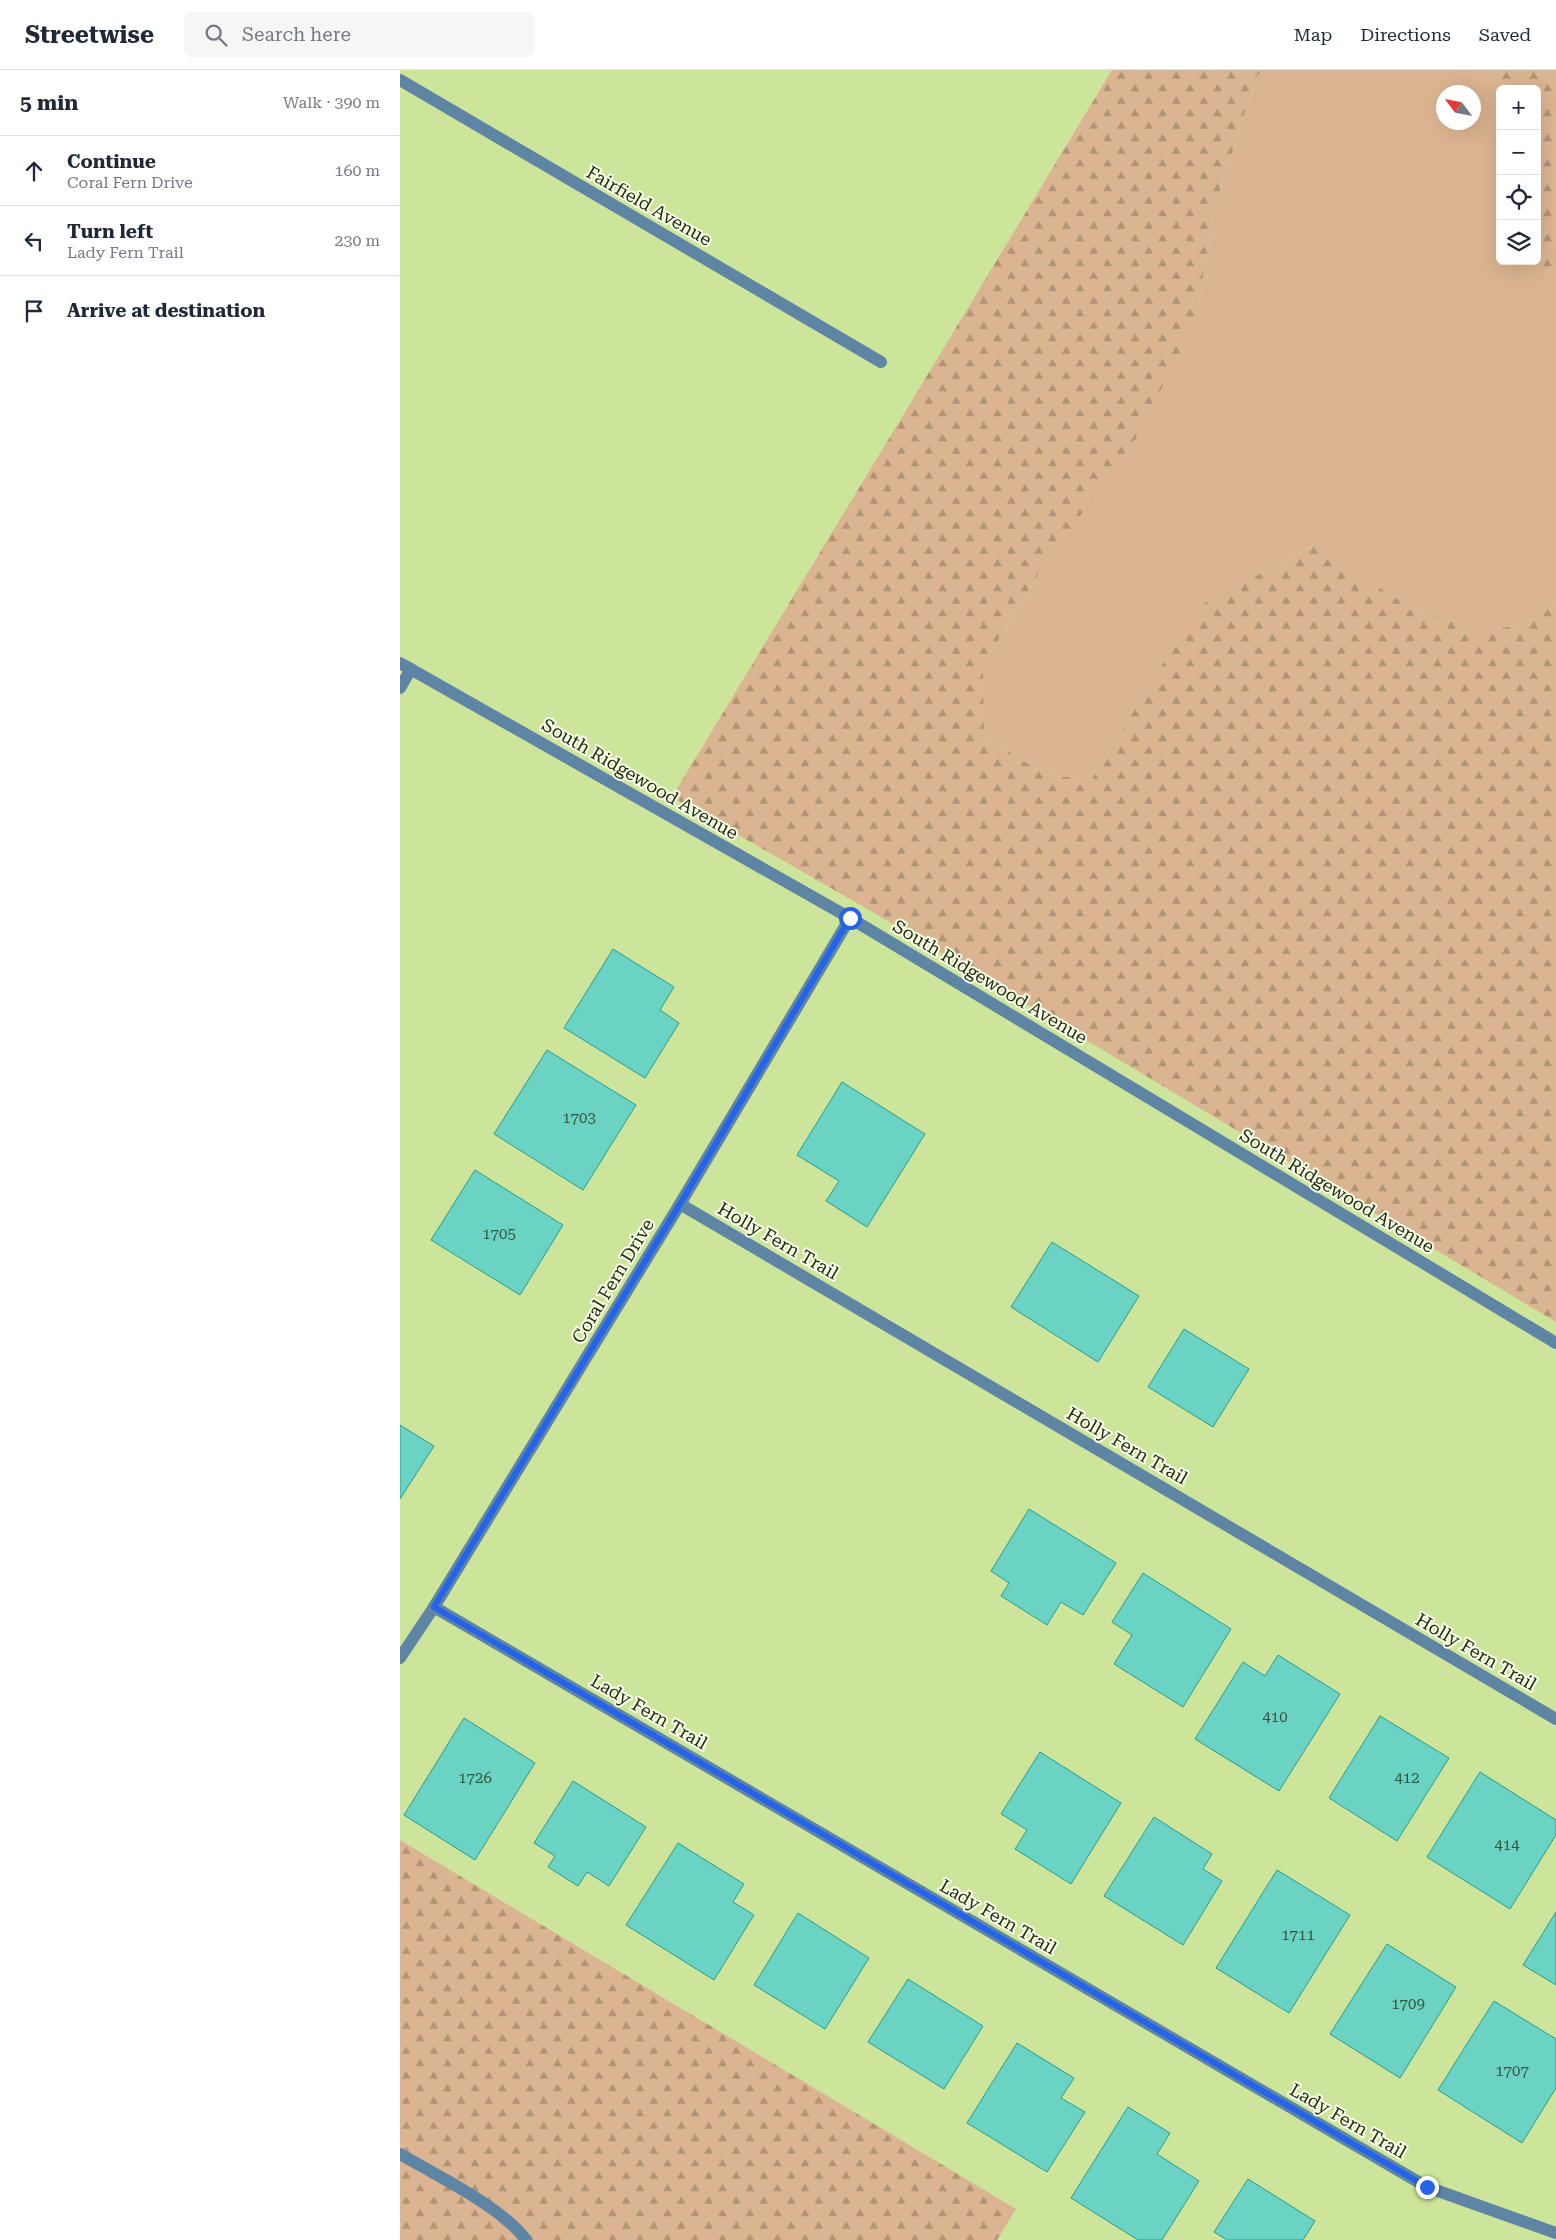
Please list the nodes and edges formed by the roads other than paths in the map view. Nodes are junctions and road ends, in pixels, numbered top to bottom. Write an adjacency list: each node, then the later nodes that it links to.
1 (400, 80): 2 (street, Fairfield Avenue)
2 (881, 362)
3 (406, 666): 4 (street); 5 (street, South Ridgewood Avenue)
4 (400, 688)
5 (850, 918): 6 (street, Coral Fern Drive); 7 (street, South Ridgewood Avenue)
6 (680, 1204): 8 (street, Coral Fern Drive); 10 (street, Holly Fern Trail)
7 (1556, 1343)
8 (434, 1607): 9 (street, Coral Fern Drive); 12 (street, Lady Fern Trail)
9 (400, 1658)
10 (1556, 1719)
11 (400, 2154): 13 (street)
12 (1556, 2233)
13 (526, 2240)

